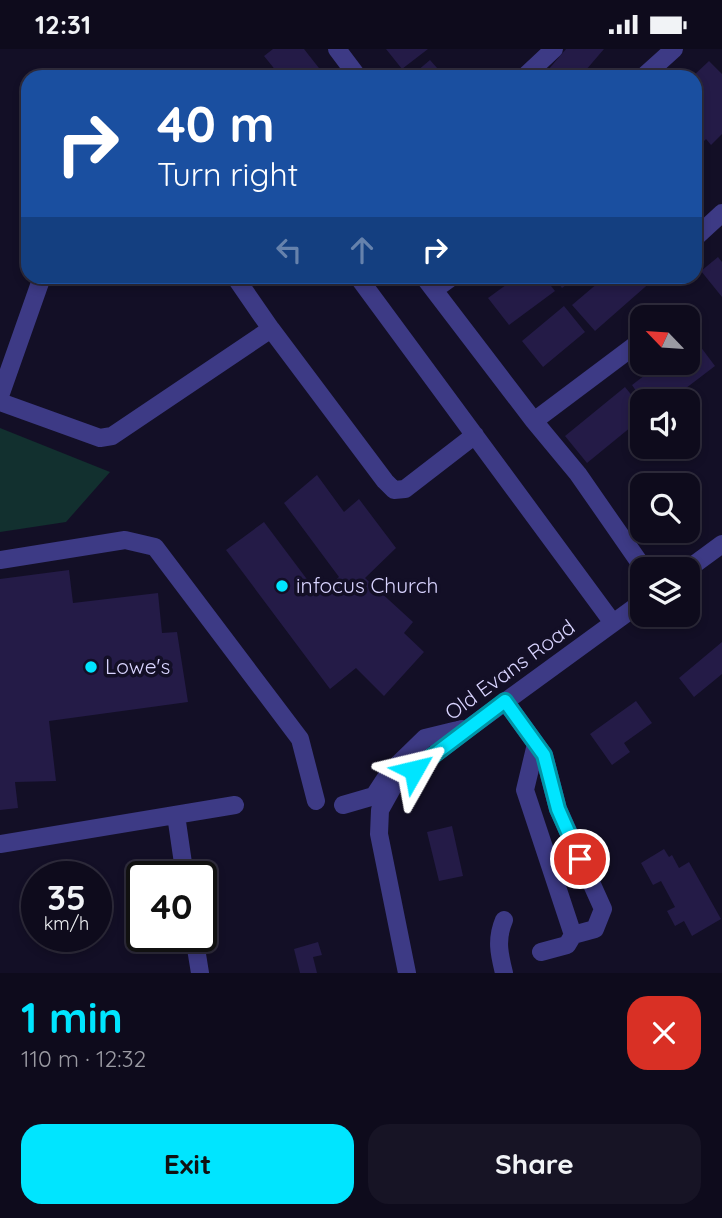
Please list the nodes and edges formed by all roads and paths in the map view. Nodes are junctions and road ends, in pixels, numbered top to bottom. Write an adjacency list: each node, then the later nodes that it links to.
1 (337, 49): 4 (street)
2 (554, 49): 5 (street)
3 (674, 49): 6 (street)
4 (353, 70)
5 (532, 70)
6 (651, 70)
7 (722, 213): 8 (street)
8 (702, 232)
9 (40, 284): 15 (street)
10 (239, 284): 13 (street)
11 (363, 284): 18 (street)
12 (430, 284): 17 (street)
13 (271, 328): 16 (street); 18 (street)
14 (630, 349): 17 (street)
15 (0, 396)
16 (0, 402)
17 (534, 421): 20 (street)
18 (475, 435): 24 (street)
19 (722, 544): 22 (street)
20 (637, 557)
21 (0, 560): 28 (street)
22 (700, 560)
23 (630, 611): 24 (street, Old Evans Road)
24 (613, 624): 25 (street, Old Evans Road)
25 (505, 701): 26 (street, Old Evans Road); 27 (street)
26 (469, 727): 30 (street); 39 (street, Old Evans Road)
27 (536, 744): 35 (street); 35 (street)
28 (316, 801)
29 (235, 805): 31 (street)
30 (343, 805)
31 (176, 814): 32 (street); 33 (street)
32 (0, 844)
33 (183, 861)
34 (504, 920): 40 (street)
35 (573, 935): 37 (street)
36 (197, 952): 38 (street)
37 (541, 952)
38 (200, 973)
39 (407, 973)
40 (504, 973)

